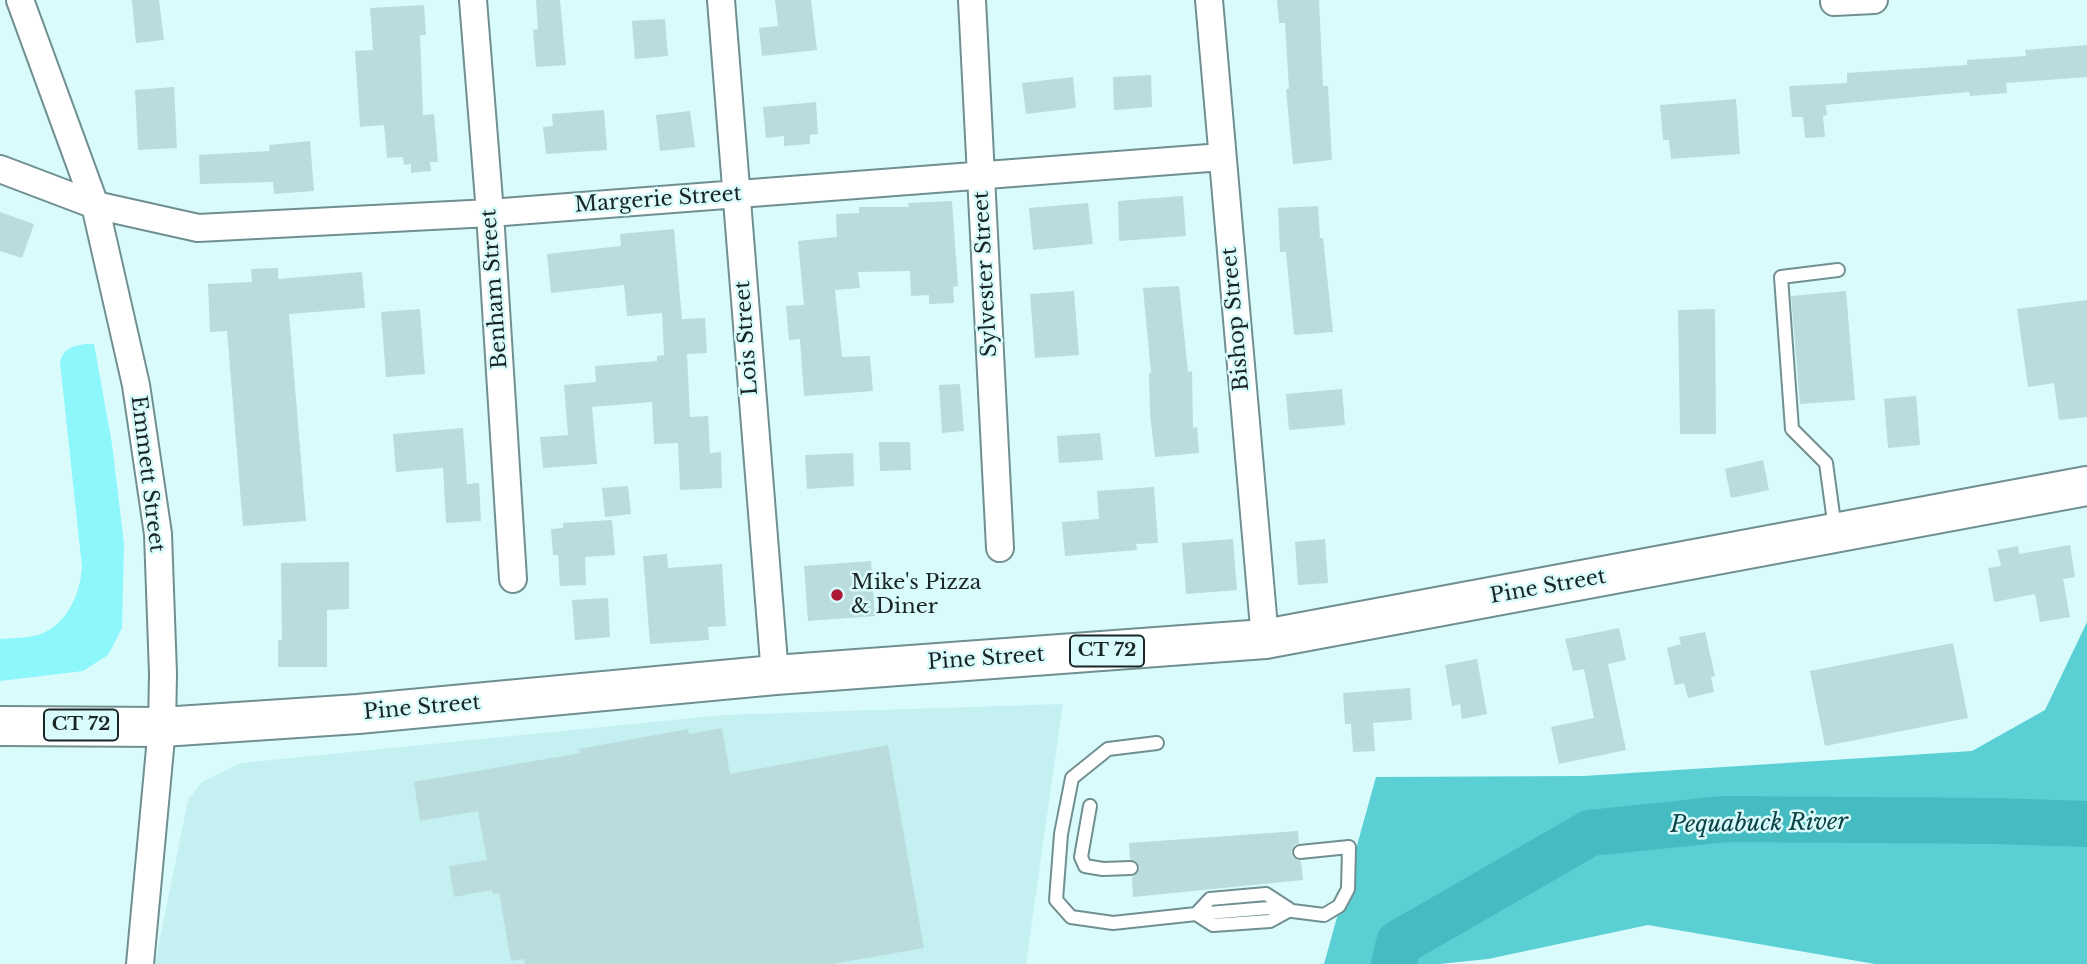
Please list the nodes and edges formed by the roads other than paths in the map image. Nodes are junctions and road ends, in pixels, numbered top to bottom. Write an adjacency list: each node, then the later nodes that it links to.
1 (20, 0): 12 (street, Emmett Street)
2 (473, 0): 13 (street, Benham Street)
3 (721, 0): 11 (street, Lois Street)
4 (972, 0): 10 (street, Sylvester Street)
5 (1209, 0): 8 (street, Bishop Street)
6 (1874, 0): 7 (street)
7 (1834, 2)
8 (1222, 157): 10 (street, Margerie Street); 21 (street, Bishop Street)
9 (0, 169): 12 (street, Margerie Street)
10 (981, 177): 11 (street, Margerie Street); 19 (street, Sylvester Street)
11 (736, 193): 13 (street, Margerie Street); 22 (street, Lois Street)
12 (95, 205): 13 (street, Margerie Street); 24 (street, Emmett Street)
13 (490, 213): 20 (street, Benham Street)
14 (1838, 270): 18 (lane)
15 (2087, 486): 16 (highway, Pine Street / CT 72)
16 (2043, 495): 17 (highway, CT 72); 18 (highway, Pine Street / CT 72)
17 (2087, 496)
18 (1835, 533): 21 (highway, Pine Street / CT 72)
19 (1000, 548)
20 (513, 579)
21 (1265, 639): 22 (highway, Pine Street / CT 72)
22 (775, 675): 24 (highway, Pine Street / CT 72)
23 (0, 726): 24 (highway, Pine Street / CT 72)
24 (162, 727): 31 (street, Emmett Street)
25 (1157, 743): 30 (lane)
26 (1090, 806): 28 (lane)
27 (1300, 852): 29 (lane)
28 (1131, 868)
29 (1290, 910): 30 (lane); 30 (lane)
30 (1196, 914)
31 (140, 964)

